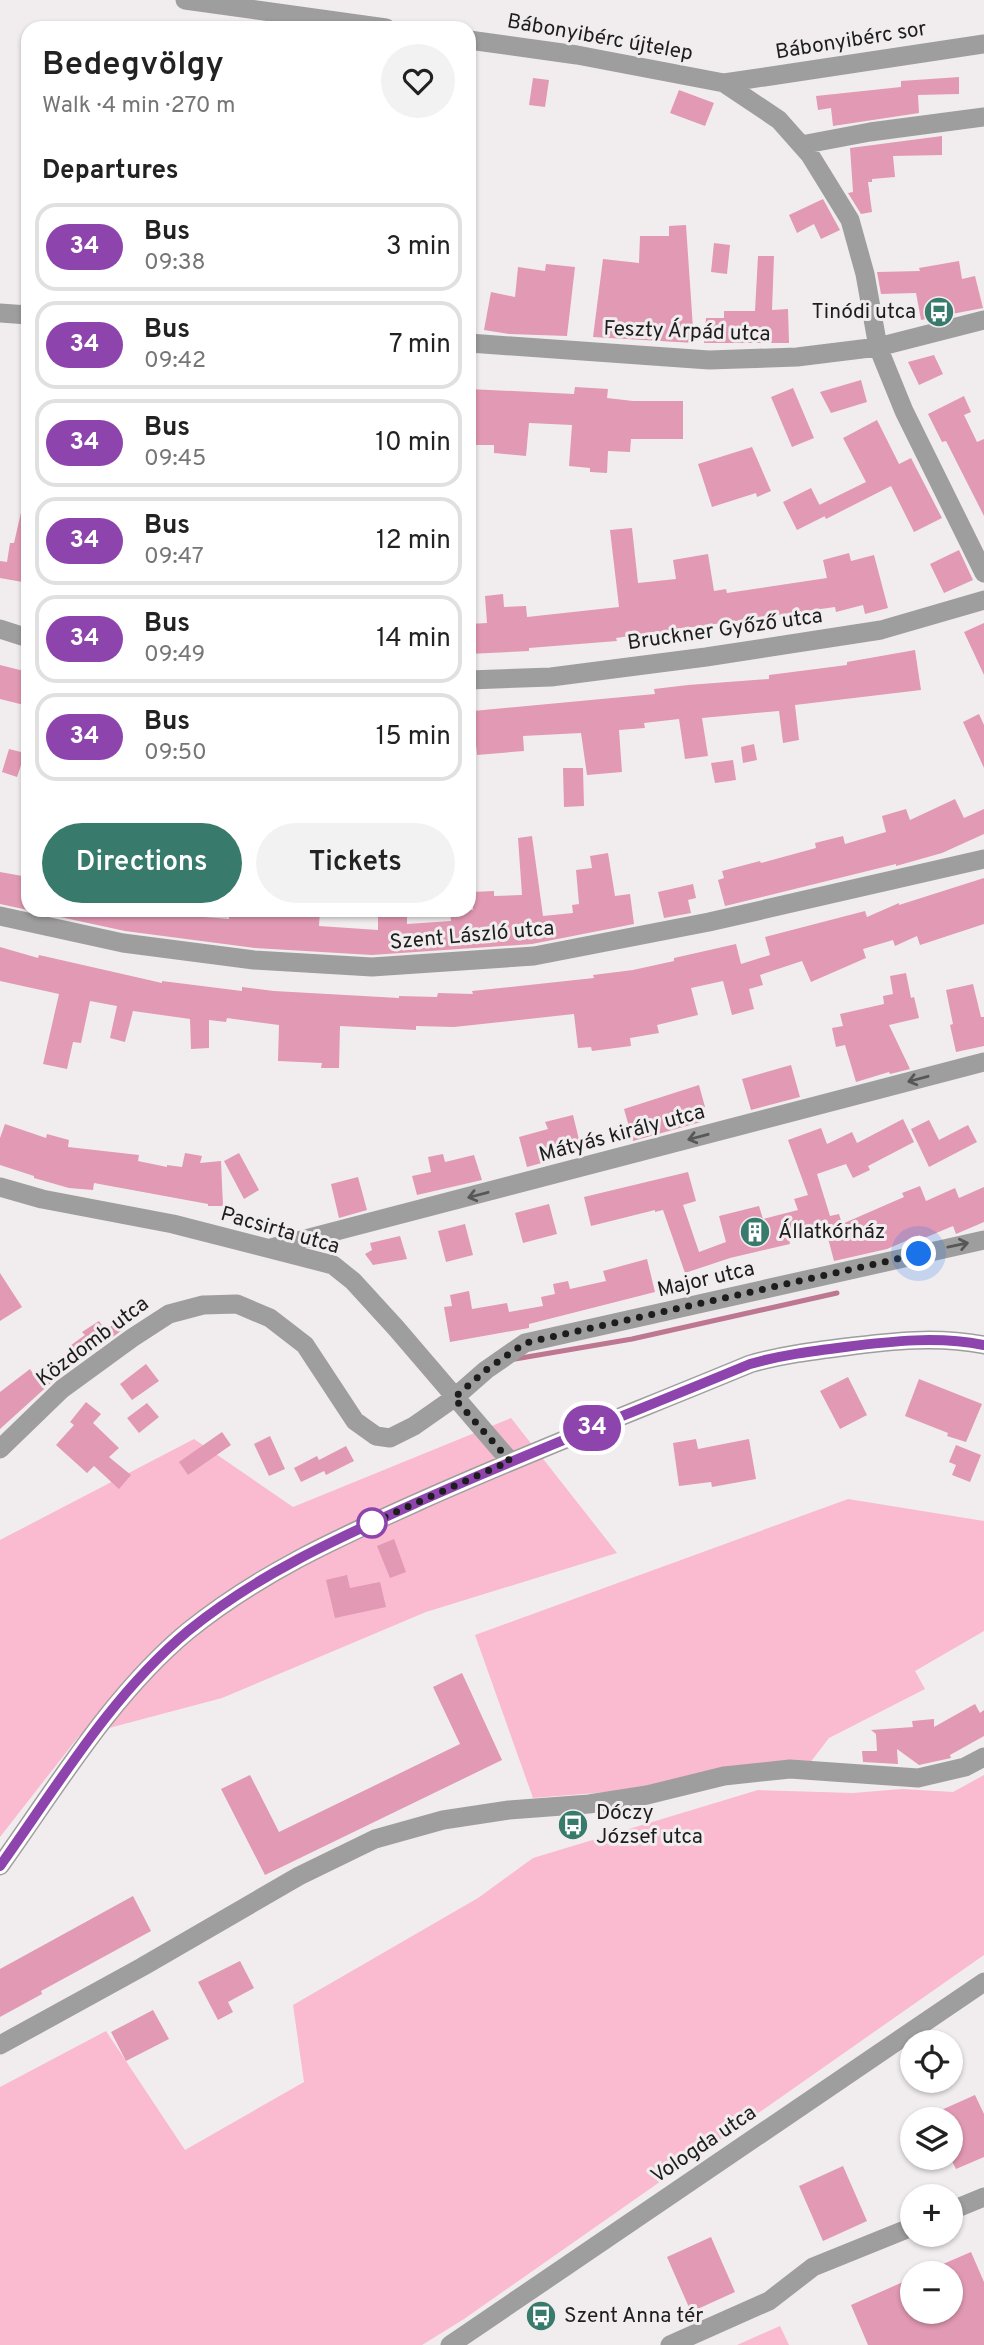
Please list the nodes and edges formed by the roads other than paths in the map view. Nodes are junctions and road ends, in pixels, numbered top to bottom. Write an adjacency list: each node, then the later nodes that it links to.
1 (185, 0): 2 (street)
2 (336, 21)
3 (476, 41): 5 (street, Bábonyibérc újtelep)
4 (984, 44): 5 (street, Bábonyibérc sor)
5 (724, 83): 7 (street)
6 (984, 117): 7 (street)
7 (800, 145): 12 (street)
8 (0, 313): 9 (street)
9 (21, 314)
10 (984, 320): 12 (street, Feszty Árpád utca)
11 (476, 343): 12 (street, Feszty Árpád utca)
12 (878, 347): 13 (street)
13 (984, 573)
14 (984, 600): 17 (street, Bruckner Győző utca)
15 (0, 629): 16 (street)
16 (21, 636)
17 (476, 680)
18 (984, 859): 19 (street, Szent László utca)
19 (0, 916)
20 (984, 1062): 23 (street, Mátyás király utca, one-way to 23)
21 (0, 1187): 23 (street, Pacsirta utca)
22 (984, 1240): 25 (street, Major utca, one-way to 22)
23 (271, 1248): 25 (street, Pacsirta utca)
24 (984, 1345): 27 (street)
25 (454, 1398): 26 (street, Közdomb utca); 27 (street, Pacsirta utca)
26 (0, 1449)
27 (510, 1461): 29 (street)
28 (984, 1758): 31 (street)
29 (0, 1866)
30 (984, 1982): 35 (street, Vologda utca)
31 (0, 2045)
32 (984, 2197): 33 (street)
33 (963, 2206)
34 (900, 2232): 36 (street)
35 (450, 2345)
36 (670, 2345)

